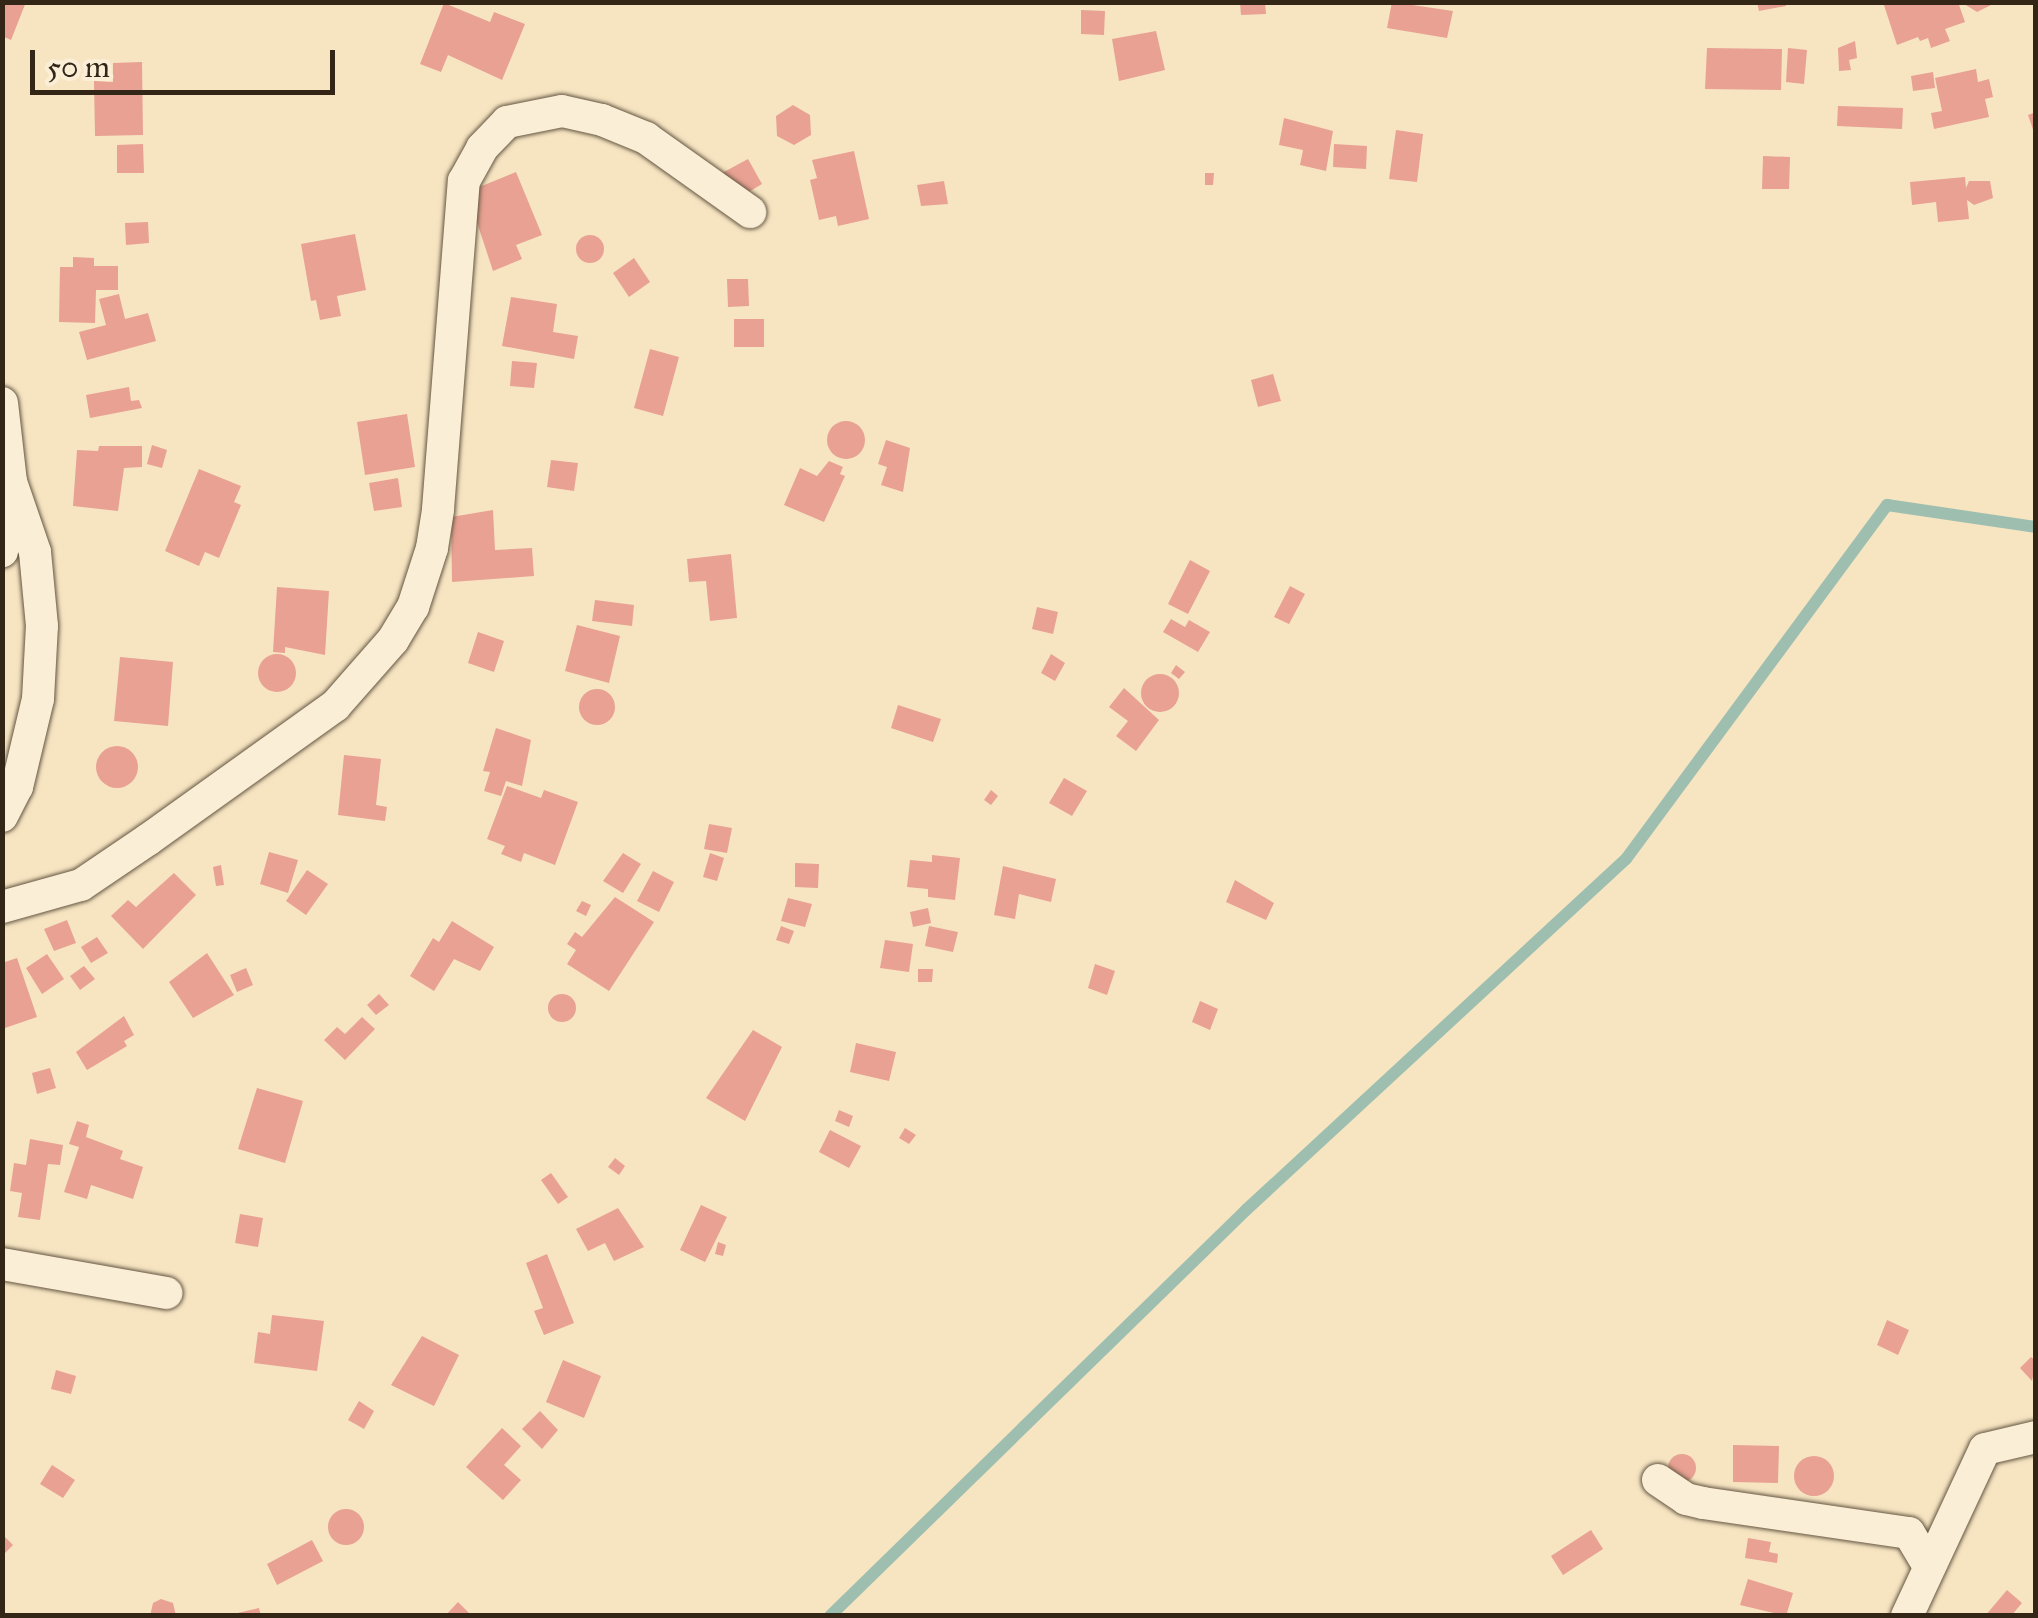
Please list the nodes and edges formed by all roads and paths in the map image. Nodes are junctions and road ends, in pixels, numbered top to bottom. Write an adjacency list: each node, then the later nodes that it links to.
1 (750, 212): 6 (street)
2 (2, 403): 3 (street)
3 (11, 482): 4 (street); 5 (street)
4 (2, 551)
5 (2, 816)
6 (2, 907)
7 (2, 1264): 8 (street)
8 (166, 1293)
9 (2036, 1438): 11 (street)
10 (1658, 1480): 11 (street)
11 (1928, 1566): 12 (street)
12 (1907, 1616)

